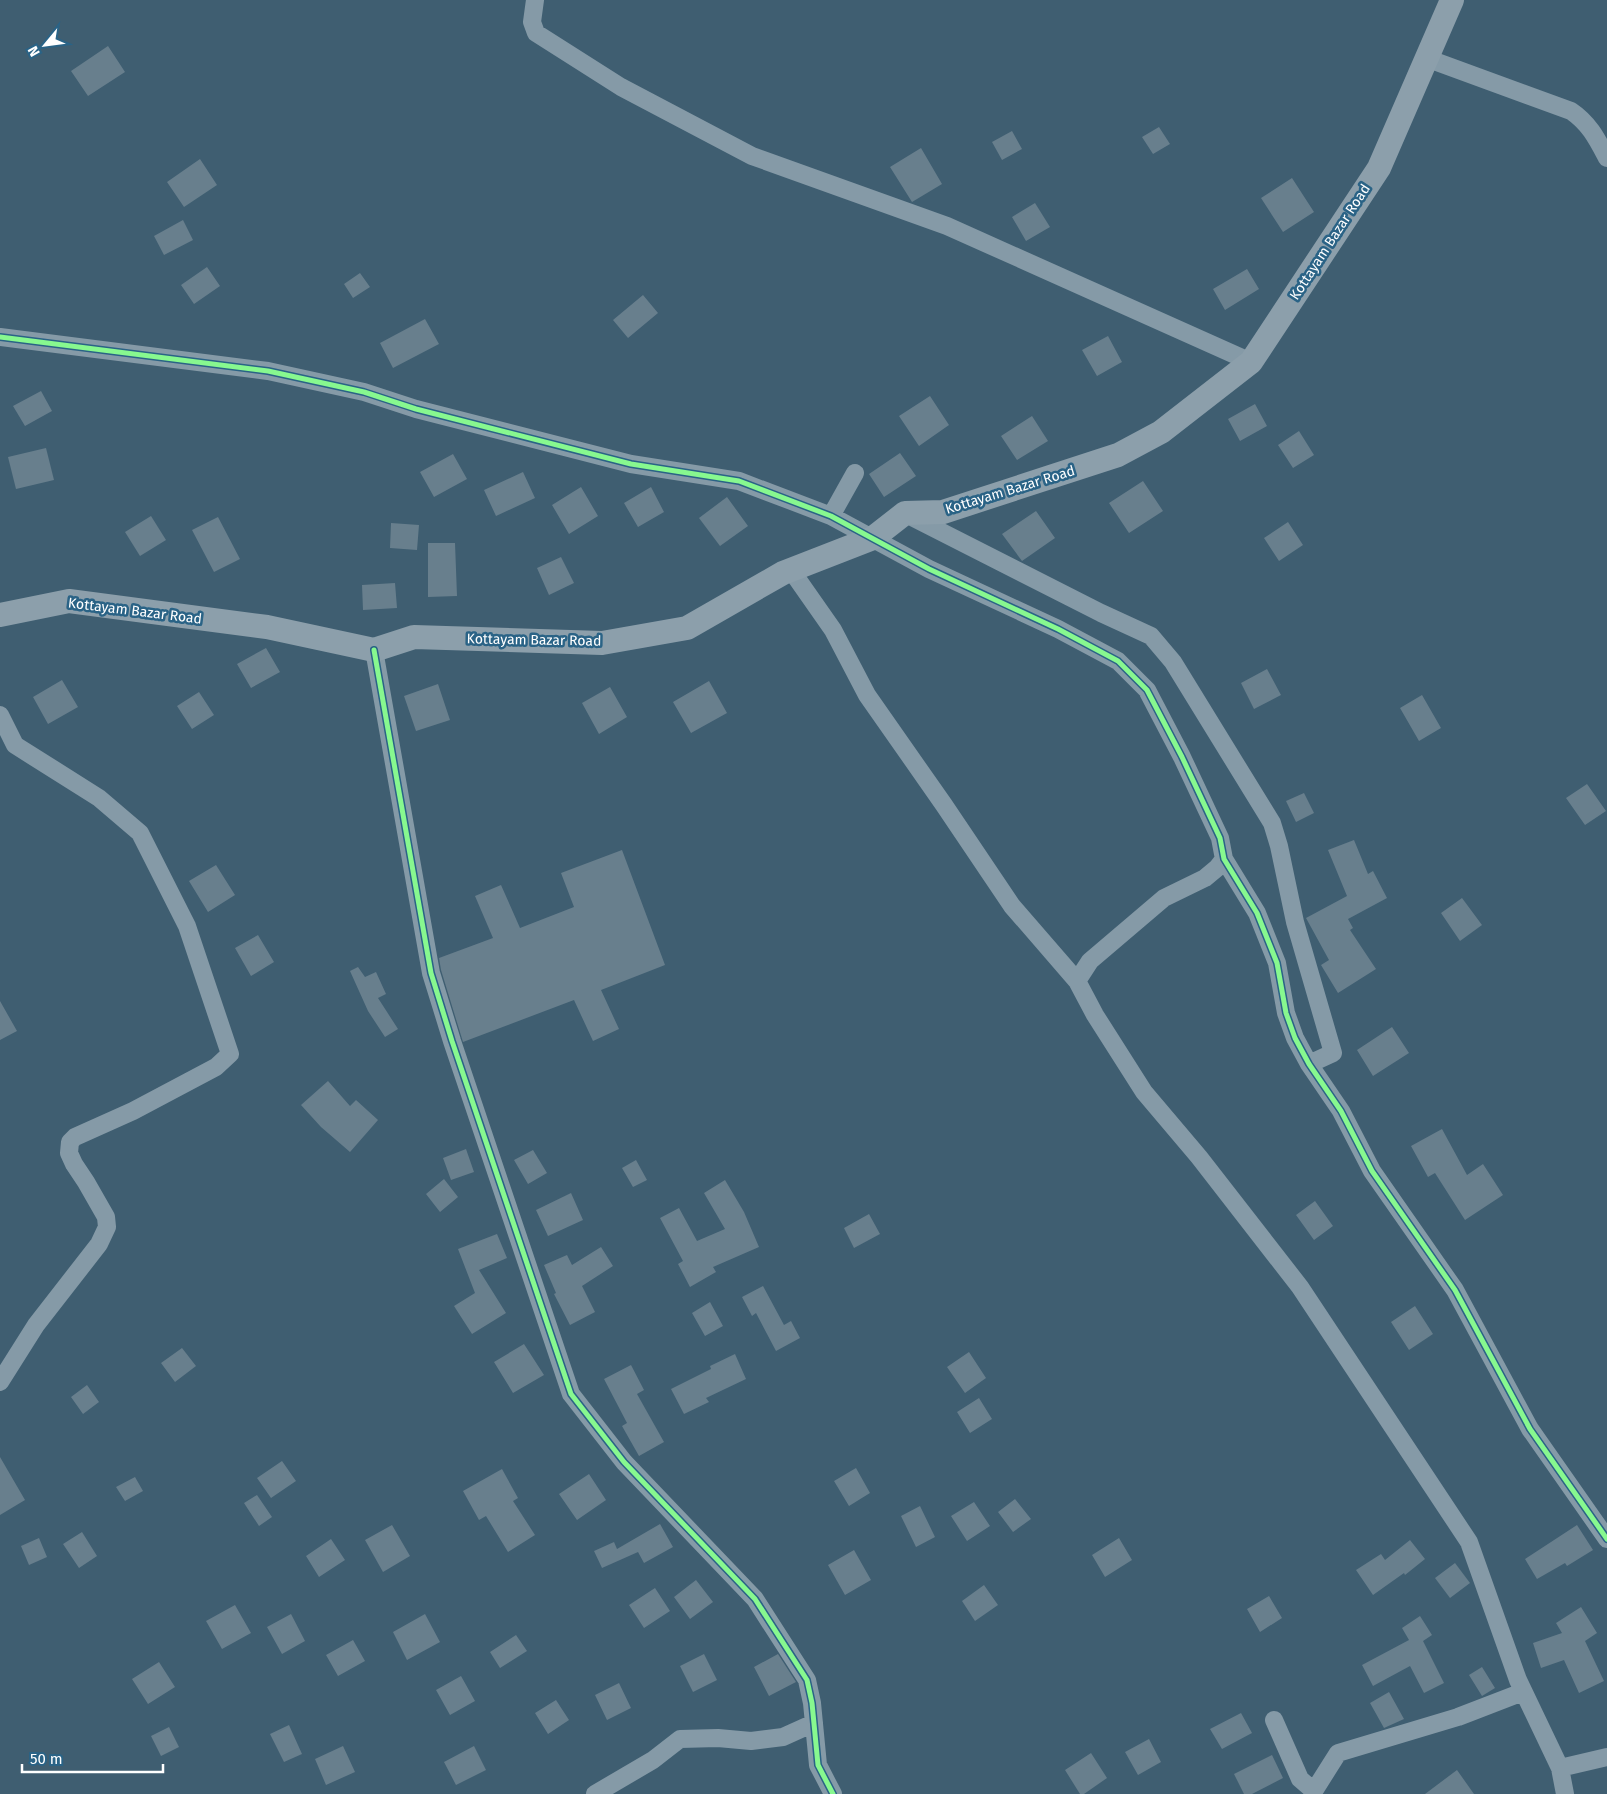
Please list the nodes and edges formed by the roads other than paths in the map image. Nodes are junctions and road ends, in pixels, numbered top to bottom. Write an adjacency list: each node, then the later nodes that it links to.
1 (535, 0): 6 (street)
2 (1452, 0): 3 (main road, Kottayam Bazar Road)
3 (1426, 58): 4 (street); 6 (main road, Kottayam Bazar Road)
4 (1607, 158)
5 (0, 337): 9 (street)
6 (1251, 362): 8 (main road, Kottayam Bazar Road)
7 (855, 473): 9 (street)
8 (905, 513): 10 (main road, Kottayam Bazar Road); 17 (street)
9 (831, 516): 10 (street)
10 (876, 536): 11 (main road, Kottayam Bazar Road); 15 (street)
11 (791, 570): 13 (main road, Kottayam Bazar Road); 16 (street)
12 (0, 615): 13 (main road, Kottayam Bazar Road)
13 (374, 650): 22 (street)
14 (0, 715): 18 (street)
15 (1224, 859): 16 (street); 17 (street)
16 (1077, 981): 20 (street)
17 (1309, 1064): 19 (street)
18 (0, 1382)
19 (1607, 1539)
20 (1523, 1692): 24 (street); 25 (street)
21 (1274, 1720): 25 (street)
22 (814, 1723): 26 (street); 27 (street)
23 (1607, 1757): 24 (street)
24 (1560, 1768): 28 (street)
25 (1314, 1793)
26 (595, 1794)
27 (833, 1794)
28 (1565, 1794)

